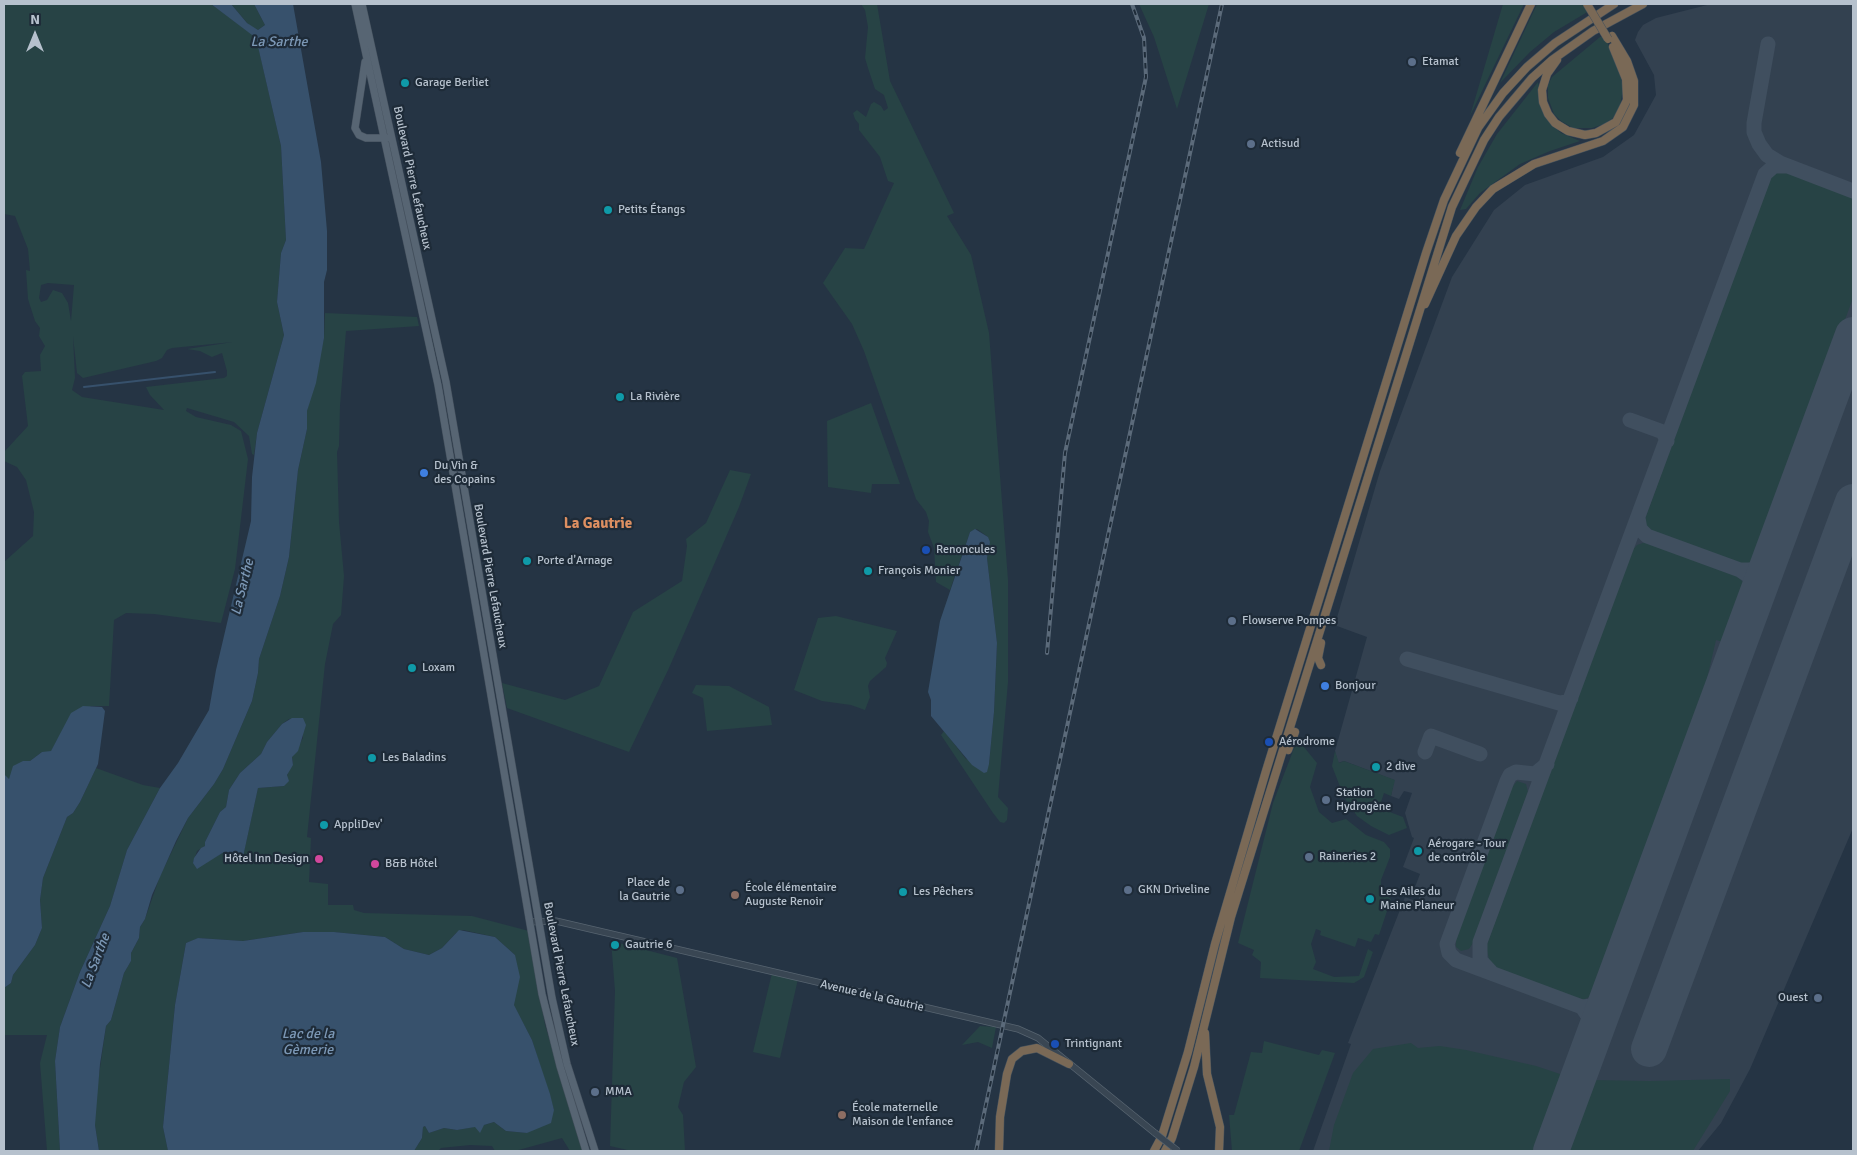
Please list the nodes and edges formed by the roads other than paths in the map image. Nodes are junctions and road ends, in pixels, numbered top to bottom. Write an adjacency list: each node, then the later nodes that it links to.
1 (355, 4): 10 (main road, Boulevard Pierre Lefaucheux)
2 (362, 4): 11 (main road, Boulevard Pierre Lefaucheux)
3 (1531, 4): 13 (highway)
4 (1587, 4): 8 (highway, bridge)
5 (1593, 4): 8 (highway)
6 (1614, 4): 13 (highway)
7 (1643, 4): 9 (highway)
8 (1610, 37): 9 (highway); 14 (highway)
9 (1569, 47): 14 (highway)
10 (365, 49): 12 (main road, Boulevard Pierre Lefaucheux); 12 (main road)
11 (392, 136): 12 (main road); 20 (main road, Boulevard Pierre Lefaucheux)
12 (384, 138): 19 (main road, Boulevard Pierre Lefaucheux)
13 (1426, 253): 26 (highway)
14 (1414, 328): 15 (highway)
15 (1364, 487): 16 (highway); 18 (highway)
16 (1321, 665)
17 (1295, 732): 18 (highway)
18 (1268, 799): 21 (highway)
19 (530, 922): 20 (street, Avenue de la Gautrie); 23 (main road, Boulevard Pierre Lefaucheux)
20 (538, 922): 22 (street, Avenue de la Gautrie); 24 (main road, Boulevard Pierre Lefaucheux)
21 (1204, 1025): 27 (highway); 29 (highway)
22 (1069, 1064): 25 (highway); 28 (street, Avenue de la Gautrie, bridge)
23 (586, 1151)
24 (595, 1151)
25 (999, 1151)
26 (1154, 1151)
27 (1165, 1151)
28 (1178, 1151)
29 (1219, 1151)

